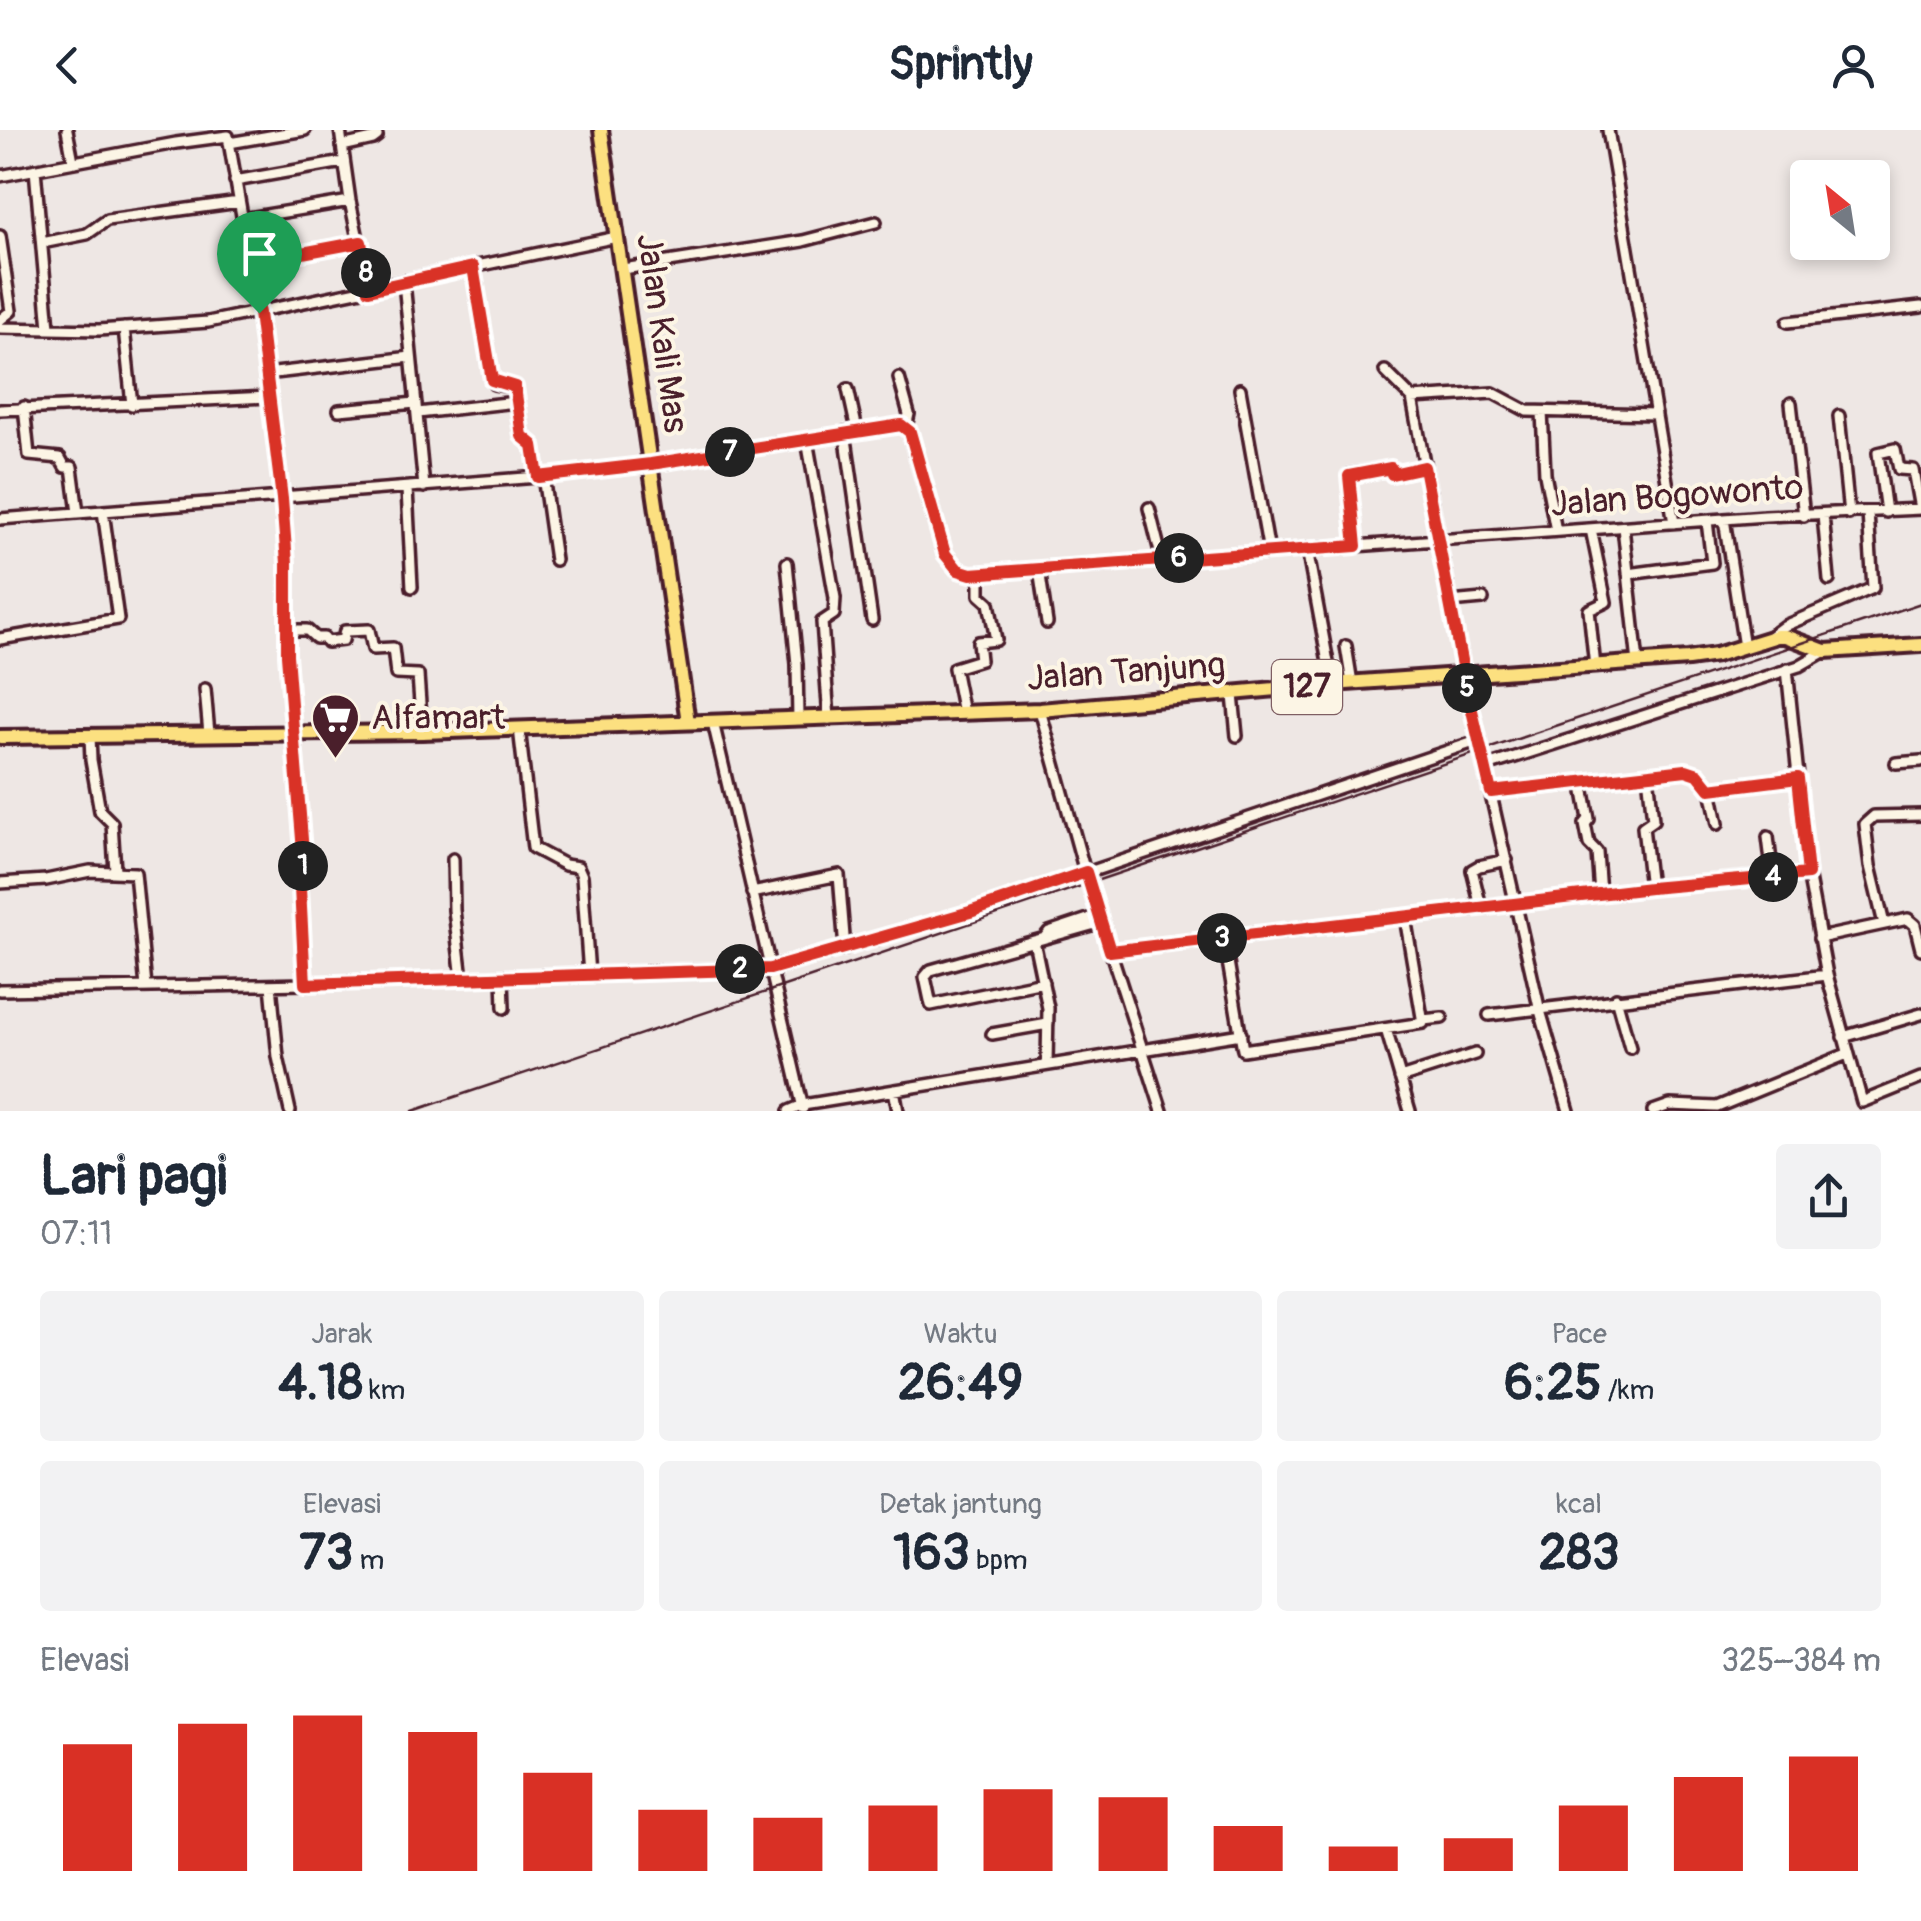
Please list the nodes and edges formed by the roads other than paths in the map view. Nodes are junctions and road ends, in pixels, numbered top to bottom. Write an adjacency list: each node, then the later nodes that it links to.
1 (67, 130): 9 (street)
2 (305, 130): 7 (street)
3 (340, 130): 8 (street)
4 (375, 130): 8 (street)
5 (601, 130): 19 (main road, Jalan Kali Mas)
6 (1608, 130): 50 (street)
7 (228, 136): 9 (street); 13 (street)
8 (342, 146): 10 (street)
9 (73, 162): 11 (street)
10 (343, 162): 13 (street); 14 (street)
11 (34, 169): 12 (street); 20 (street)
12 (0, 176)
13 (235, 181): 15 (street)
14 (350, 201): 16 (street); 21 (street)
15 (238, 202): 16 (street); 20 (street)
16 (242, 219): 22 (street)
17 (876, 222): 24 (street)
18 (0, 236): 29 (street)
19 (618, 236): 23 (street); 24 (main road, Jalan Kali Mas)
20 (42, 242): 32 (street)
21 (361, 242): 22 (street); 26 (street)
22 (249, 263): 28 (street)
23 (473, 267): 25 (street); 42 (street)
24 (622, 269): 56 (main road, Jalan Kali Mas)
25 (404, 282): 26 (street); 34 (street)
26 (369, 290): 28 (street)
27 (1921, 307): 30 (street)
28 (259, 313): 33 (street); 36 (street)
29 (0, 320)
30 (1788, 322)
31 (0, 328): 32 (street)
32 (49, 328): 33 (street)
33 (124, 328): 44 (street)
34 (411, 356): 36 (street); 46 (street)
35 (1385, 371): 41 (street)
36 (266, 374): 40 (street)
37 (899, 378): 52 (street)
38 (848, 389): 53 (street)
39 (1240, 389): 81 (street)
40 (268, 397): 44 (street); 61 (street)
41 (1412, 398): 49 (street); 57 (street)
42 (516, 402): 46 (street); 58 (street)
43 (1791, 404): 70 (street)
44 (132, 405): 45 (street)
45 (24, 407): 47 (street); 65 (street)
46 (417, 408): 48 (street); 59 (street)
47 (0, 410)
48 (339, 410)
49 (1542, 412): 50 (street); 77 (street)
50 (1656, 414): 74 (street)
51 (1839, 416): 68 (street)
52 (906, 427): 53 (street); 86 (street)
53 (857, 430): 54 (street)
54 (845, 432): 55 (street); 92 (street)
55 (807, 440): 56 (street); 112 (street)
56 (651, 464): 58 (street); 113 (main road, Jalan Kali Mas)
57 (1424, 467): 78 (street); 79 (street)
58 (540, 476): 59 (street); 82 (street)
59 (424, 487): 60 (street)
60 (407, 488): 61 (street); 89 (street)
61 (282, 499): 64 (street); 94 (street)
62 (1149, 508): 83 (street)
63 (1920, 509): 66 (street, Jalan Bogowonto); 66 (street)
64 (103, 510): 65 (street); 96 (street)
65 (78, 512): 72 (street)
66 (1886, 512): 67 (street, Jalan Bogowonto)
67 (1868, 513): 68 (street, Jalan Bogowonto); 95 (street)
68 (1848, 514): 69 (street, Jalan Bogowonto)
69 (1823, 515): 70 (street, Jalan Bogowonto); 88 (street)
70 (1804, 516): 71 (street, Jalan Bogowonto)
71 (1724, 519): 73 (street, Jalan Bogowonto); 98 (street)
72 (0, 520)
73 (1708, 521): 74 (street, Jalan Bogowonto); 87 (street)
74 (1674, 523): 75 (street, Jalan Bogowonto)
75 (1623, 526): 76 (street, Jalan Bogowonto); 87 (street)
76 (1591, 529): 77 (street, Jalan Bogowonto); 102 (street)
77 (1556, 532): 78 (street, Jalan Bogowonto)
78 (1437, 540): 79 (street, Jalan Bogowonto); 91 (street)
79 (1356, 546): 80 (street, Jalan Bogowonto)
80 (1307, 549): 81 (street, Jalan Bogowonto); 106 (street)
81 (1269, 552): 83 (street, Jalan Bogowonto)
82 (555, 560)
83 (1162, 560): 85 (street, Jalan Bogowonto)
84 (787, 563): 111 (street)
85 (1039, 569): 86 (street, Jalan Bogowonto); 93 (street)
86 (980, 574): 110 (street)
87 (1628, 574): 101 (street)
88 (1829, 580)
89 (412, 587)
90 (1484, 599): 91 (street)
91 (1450, 602): 104 (street)
92 (872, 620)
93 (1047, 623)
94 (287, 630): 116 (street); 117 (street)
95 (1768, 638): 98 (main road, Jalan Tanjung / 127); 100 (main road, Jalan Tanjung / 127)
96 (0, 639)
97 (1346, 646): 105 (street)
98 (1744, 646): 101 (main road, Jalan Tanjung / 127)
99 (1921, 646): 100 (main road, Jalan Tanjung / 127)
100 (1825, 651): 103 (street)
101 (1638, 664): 102 (main road, Jalan Tanjung / 127)
102 (1595, 667): 104 (main road, Jalan Tanjung / 127)
103 (1787, 669): 125 (street); 127 (street)
104 (1464, 676): 105 (main road, Jalan Tanjung / 127); 122 (street)
105 (1352, 683): 106 (main road, Jalan Tanjung / 127)
106 (1332, 684): 108 (main road, Jalan Tanjung / 127)
107 (205, 688): 118 (street)
108 (1233, 694): 109 (main road, Jalan Tanjung / 127); 120 (street)
109 (1040, 710): 110 (main road, Jalan Tanjung / 127); 137 (street)
110 (963, 713): 112 (main road, Jalan Tanjung / 127)
111 (798, 719): 112 (main road, Jalan Tanjung / 127); 114 (main road, Jalan Tanjung / 127)
112 (829, 719)
113 (688, 722): 114 (main road, Jalan Tanjung / 127); 115 (main road, Jalan Tanjung)
114 (712, 722): 142 (street)
115 (519, 728): 117 (main road, Jalan Tanjung); 157 (street)
116 (292, 732): 117 (main road, Jalan Tanjung); 118 (main road, Jalan Tanjung); 162 (street)
117 (422, 732)
118 (210, 734): 119 (main road, Jalan Tanjung)
119 (90, 736): 121 (main road, Jalan Tanjung); 136 (street)
120 (1236, 736)
121 (0, 737)
122 (1480, 740): 125 (street); 137 (street)
123 (1921, 761): 124 (street)
124 (1896, 763)
125 (1487, 766): 130 (street)
126 (1648, 774): 128 (street); 129 (street); 141 (street)
127 (1798, 778): 129 (street); 138 (street)
128 (1582, 781): 130 (street); 143 (street)
129 (1710, 789): 132 (street)
130 (1491, 792): 135 (street)
131 (1921, 815): 148 (street)
132 (1718, 824)
133 (1768, 837): 139 (street)
134 (453, 859): 160 (street)
135 (1507, 860): 144 (street); 145 (street)
136 (115, 870): 140 (street); 164 (street)
137 (1086, 872): 147 (street); 153 (street)
138 (1808, 874): 139 (street); 150 (street)
139 (1773, 877): 141 (street)
140 (0, 883)
141 (1650, 888): 143 (street)
142 (752, 893): 153 (street); 156 (street)
143 (1600, 894): 144 (street)
144 (1516, 903): 145 (street); 167 (street)
145 (1481, 908): 146 (street)
146 (1405, 918): 151 (street); 172 (street)
147 (1101, 919): 152 (street); 155 (street)
148 (1884, 924): 149 (street); 150 (street)
149 (1918, 924): 154 (street)
150 (1824, 937): 158 (street)
151 (1224, 938): 155 (street); 176 (street)
152 (1039, 939): 161 (street); 161 (street)
153 (845, 949): 156 (street)
154 (1921, 949)
155 (1110, 951): 178 (street)
156 (769, 968): 157 (street); 187 (street)
157 (589, 974): 159 (street)
158 (1827, 975): 166 (street); 177 (street)
159 (504, 977): 160 (street); 168 (street)
160 (462, 978): 162 (street)
161 (1043, 982): 173 (street)
162 (305, 984): 163 (street)
163 (271, 985): 164 (street); 188 (street)
164 (146, 988): 165 (street)
165 (0, 990)
166 (1616, 998): 167 (street); 179 (street)
167 (1540, 1007): 170 (street); 193 (street)
168 (504, 1008)
169 (1921, 1014): 177 (street)
170 (1489, 1015)
171 (1442, 1018): 172 (street)
172 (1423, 1020): 174 (street)
173 (1048, 1024): 175 (street); 182 (street)
174 (1386, 1029): 176 (street); 183 (street)
175 (992, 1034)
176 (1241, 1034): 178 (street)
177 (1852, 1035): 181 (street)
178 (1142, 1048): 182 (street); 191 (street)
179 (1630, 1048)
180 (1475, 1054): 183 (street)
181 (1847, 1054): 186 (street); 194 (street)
182 (1047, 1064): 185 (street)
183 (1400, 1078): 192 (street)
184 (1921, 1078): 186 (street)
185 (894, 1090): 187 (street); 190 (street)
186 (1862, 1102)
187 (803, 1108): 189 (street)
188 (290, 1111)
189 (789, 1111)
190 (898, 1111)
191 (1162, 1111)
192 (1410, 1111)
193 (1570, 1111)
194 (1652, 1111)

